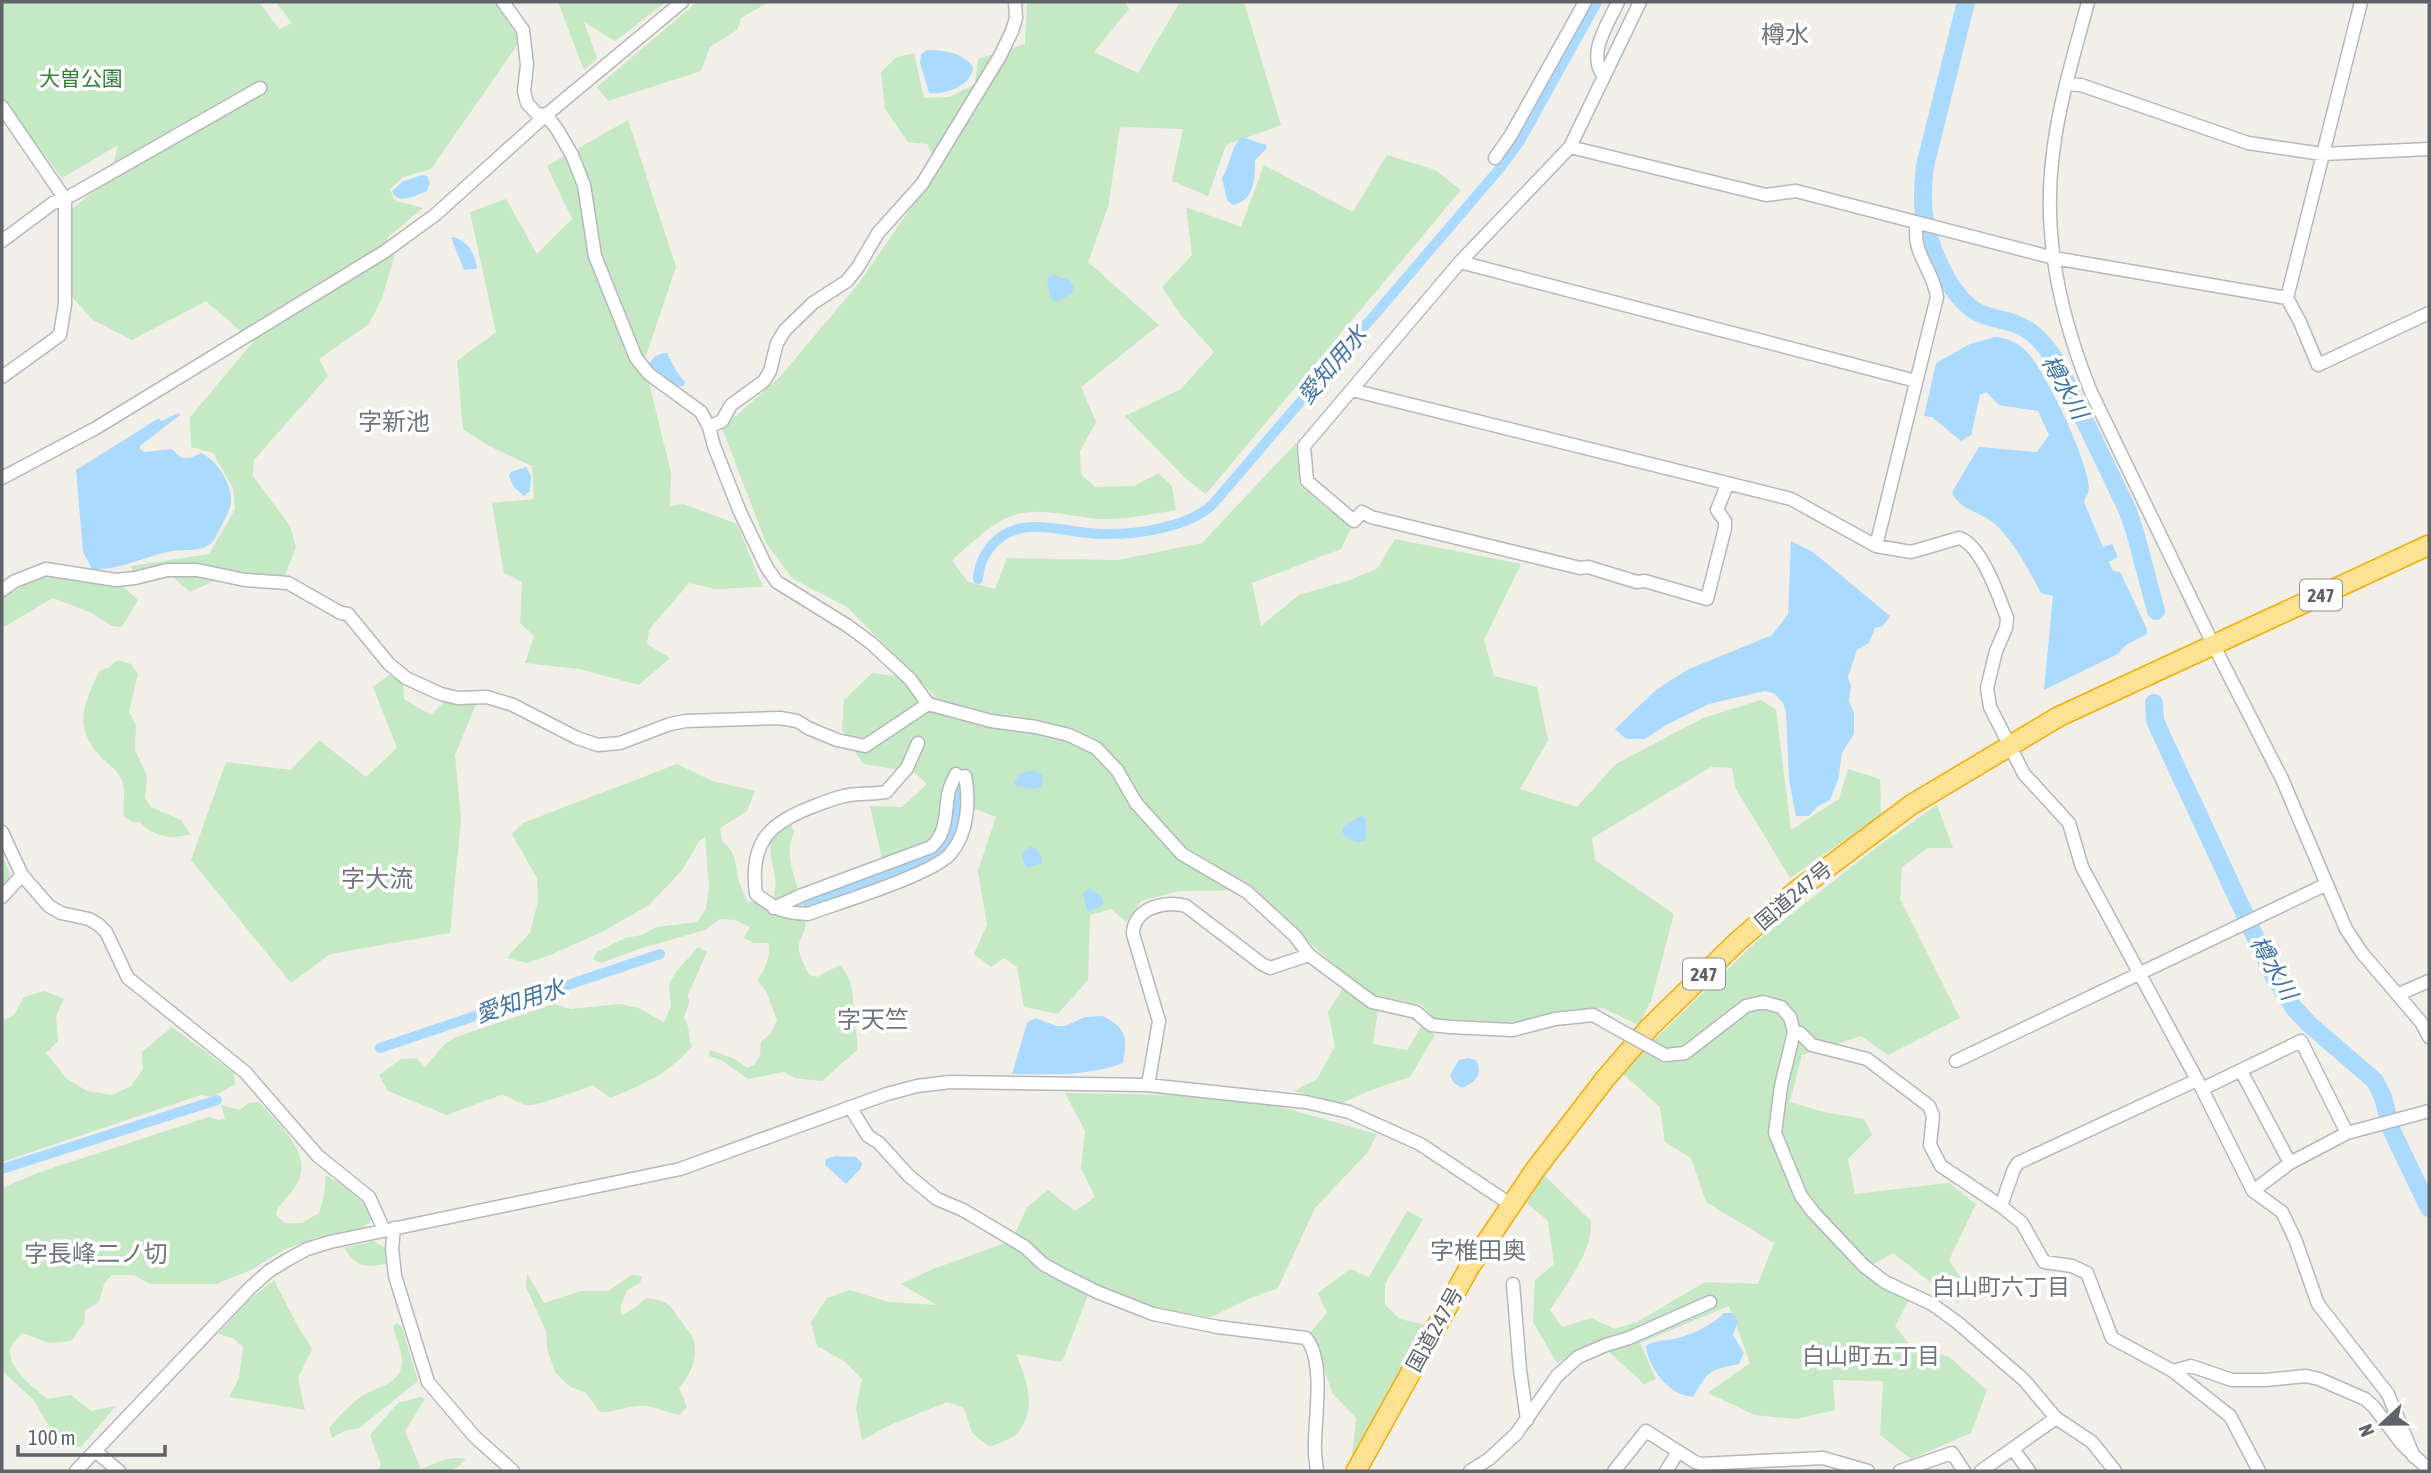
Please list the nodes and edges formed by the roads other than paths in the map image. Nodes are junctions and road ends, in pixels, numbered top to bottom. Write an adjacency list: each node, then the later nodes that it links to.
1 (503, 2): 13 (street)
2 (682, 2): 13 (street)
3 (1585, 2): 17 (street)
4 (1618, 2): 9 (street)
5 (1640, 2): 9 (street)
6 (2088, 2): 10 (street)
7 (2361, 2): 16 (street)
8 (1014, 3): 28 (street)
9 (1603, 75): 14 (street)
10 (2066, 84): 16 (street); 21 (street)
11 (260, 88): 18 (street)
12 (2, 107): 18 (street)
13 (546, 115): 28 (street); 29 (street)
14 (1570, 147): 19 (street); 22 (street)
15 (2429, 149): 16 (street)
16 (2322, 154): 23 (street)
17 (1495, 158)
18 (65, 199): 20 (street); 25 (street)
19 (1924, 225): 21 (street); 26 (street)
20 (2, 241)
21 (2054, 258): 23 (street); 34 (street)
22 (1460, 262): 26 (street); 27 (street)
23 (2287, 298): 24 (street)
24 (2429, 313)
25 (2, 377)
26 (1916, 381): 32 (street)
27 (1352, 390): 30 (street); 30 (street)
28 (709, 427): 35 (street)
29 (2, 478)
30 (1727, 485): 32 (street)
31 (2429, 545): 34 (highway, 国道247号 / 247)
32 (1876, 546): 37 (street)
33 (2, 590): 35 (street)
34 (2213, 645): 37 (highway, 国道247号 / 247); 40 (street)
35 (928, 704): 43 (street)
36 (918, 743): 42 (street)
37 (2010, 744): 44 (street); 58 (highway, 国道247号 / 247)
38 (2, 832): 39 (street)
39 (22, 875): 41 (street); 60 (street)
40 (2327, 884): 44 (street); 46 (street)
41 (2, 897)
42 (774, 908): 42 (street)
43 (1309, 955): 47 (street, bridge); 51 (street)
44 (2139, 971): 49 (street); 52 (street)
45 (2429, 981): 46 (street)
46 (2399, 994): 48 (street)
47 (1794, 1032): 59 (street); 64 (street)
48 (2429, 1037)
49 (1956, 1061)
50 (2241, 1070): 52 (street); 55 (street); 56 (street)
51 (1148, 1085): 53 (street); 58 (street)
52 (2200, 1085): 57 (street); 59 (street)
53 (850, 1107): 60 (street); 76 (street)
54 (2429, 1111): 55 (street)
55 (2347, 1133): 56 (street)
56 (2290, 1163): 57 (street)
57 (2253, 1191): 69 (street)
58 (1510, 1204): 77 (highway, 国道247号 / 247)
59 (2001, 1206): 63 (street)
60 (389, 1229): 67 (street); 75 (street)
61 (1513, 1284): 65 (street)
62 (1710, 1301): 65 (street)
63 (2173, 1371): 69 (street); 88 (street)
64 (2056, 1418): 66 (street); 87 (street)
65 (1527, 1420): 78 (street)
66 (2013, 1449): 85 (street); 86 (street)
67 (95, 1451): 73 (street); 74 (street)
68 (1678, 1452): 71 (street); 79 (street); 80 (street)
69 (2414, 1457): 72 (street)
70 (1831, 1458): 71 (street); 81 (street); 82 (street)
71 (1749, 1466)
72 (2429, 1470)
73 (76, 1471)
74 (119, 1471)
75 (513, 1471)
76 (1317, 1471)
77 (1356, 1471)
78 (1470, 1471)
79 (1614, 1471)
80 (1666, 1471)
81 (1823, 1471)
82 (1868, 1471)
83 (1900, 1471): 84 (street)
84 (1964, 1471)
85 (1981, 1471)
86 (2029, 1471)
87 (2115, 1471)
88 (2259, 1471)

